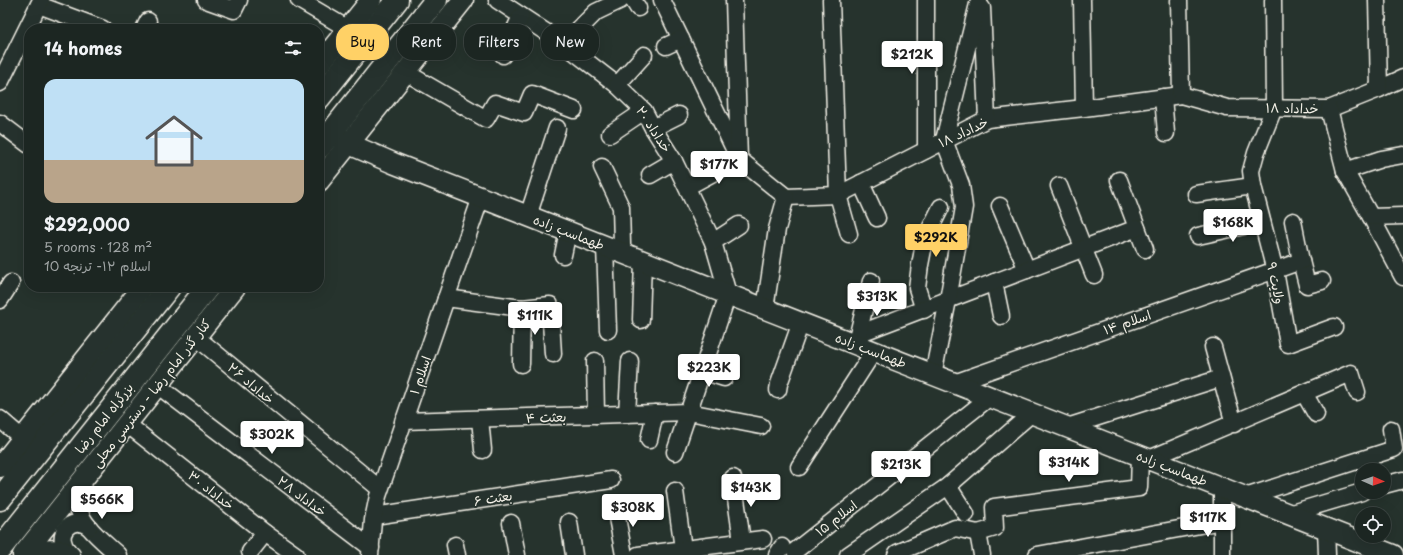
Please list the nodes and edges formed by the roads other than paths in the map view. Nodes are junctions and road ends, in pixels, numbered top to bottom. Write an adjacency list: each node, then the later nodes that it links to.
1 (206, 0): 2 (street)
2 (239, 0)
3 (299, 0): 23 (street)
4 (371, 0): 24 (main road)
5 (397, 0): 40 (highway)
6 (436, 0): 57 (highway)
7 (463, 0): 35 (main road)
8 (497, 0): 20 (street, خداداد ۲۰)
9 (621, 0): 26 (street)
10 (662, 0): 29 (street)
11 (734, 0): 60 (street)
12 (831, 0): 72 (street)
13 (926, 0): 58 (street)
14 (980, 0): 49 (street); 55 (street)
15 (1082, 0): 43 (street)
16 (1179, 0): 41 (street)
17 (1273, 0): 44 (street)
18 (1377, 0): 39 (street)
19 (40, 2): 21 (street); 22 (street)
20 (521, 16): 25 (street); 27 (street, خداداد ۲۰)
21 (71, 23)
22 (29, 24)
23 (340, 24)
24 (352, 24)
25 (517, 24)
26 (584, 24)
27 (541, 29)
28 (24, 34): 37 (street)
29 (681, 39): 31 (street); 60 (street)
30 (336, 44): 33 (main road)
31 (666, 46)
32 (644, 56): 38 (street)
33 (324, 59)
34 (585, 60): 38 (street, خداداد ۲۰)
35 (405, 72): 46 (street); 57 (main road)
36 (1403, 78): 39 (street, خداداد ۱۸)
37 (0, 83)
38 (617, 85): 47 (street, خداداد ۲۰)
39 (1379, 89): 45 (street, خداداد ۱۸)
40 (324, 92)
41 (1182, 95): 42 (street, خداداد ۱۸); 44 (street, خداداد ۱۸)
42 (1163, 96): 43 (street, خداداد ۱۸); 53 (street)
43 (1084, 108): 49 (street, خداداد ۱۸)
44 (1274, 108): 45 (street, خداداد ۱۸); 69 (street, ولایت ۹)
45 (1329, 109): 64 (street)
46 (574, 110)
47 (644, 111): 52 (street, خداداد ۲۰); 54 (street)
48 (679, 115): 52 (street)
49 (987, 119): 55 (street, خداداد ۱۸)
50 (0, 123): 56 (street)
51 (557, 128): 77 (street)
52 (654, 128): 61 (street, خداداد ۲۰)
53 (1166, 133)
54 (610, 134)
55 (944, 140): 58 (street, خداداد ۱۸); 112 (street)
56 (24, 141)
57 (333, 141): 63 (main road); 73 (main road, طهماسب زاده)
58 (926, 150): 67 (street, خداداد ۱۸)
59 (1403, 155): 64 (street)
60 (739, 159): 70 (street); 74 (street)
61 (674, 161): 65 (street); 70 (street, خداداد ۲۰)
62 (602, 166): 90 (street)
63 (324, 167)
64 (1345, 171): 79 (street)
65 (650, 175)
66 (1119, 180): 84 (street)
67 (861, 183): 72 (street, خداداد ۱۸); 80 (street)
68 (1059, 186): 89 (street)
69 (1253, 186): 71 (street); 82 (street, ولایت ۹)
70 (687, 187): 88 (street, خداداد ۲۰)
71 (1196, 194)
72 (838, 195): 74 (street, خداداد ۱۸); 86 (street)
73 (481, 197): 77 (main road, طهماسب زاده); 110 (street, اسلام ۱)
74 (786, 197): 115 (street)
75 (1000, 206): 95 (street)
76 (941, 207): 116 (street)
77 (528, 216): 85 (main road, طهماسب زاده)
78 (1403, 216): 79 (street)
79 (1371, 217): 98 (street)
80 (877, 218)
81 (1293, 220): 94 (street)
82 (1262, 222): 87 (street); 96 (street, ولایت ۹)
83 (739, 225): 88 (street)
84 (1137, 228): 89 (street); 91 (street)
85 (568, 231): 90 (main road, طهماسب زاده); 92 (street)
86 (849, 234)
87 (1198, 236)
88 (713, 242): 109 (street, خداداد ۲۰)
89 (1084, 248): 95 (street); 97 (street)
90 (613, 249): 93 (main road, طهماسب زاده); 122 (street)
91 (1145, 249)
92 (563, 255)
93 (642, 261): 109 (main road, طهماسب زاده); 119 (street)
94 (1301, 261): 96 (street, اسلام ۱۴); 100 (street)
95 (1027, 270): 101 (street)
96 (1274, 271): 121 (street, ولایت ۹); 135 (street, اسلام ۱۴)
97 (1094, 274)
98 (1403, 277)
99 (871, 281): 124 (street)
100 (1322, 281)
101 (994, 282): 112 (street); 118 (street)
102 (11, 283): 111 (street)
103 (139, 292): 117 (main road)
104 (157, 292): 117 (main road)
105 (165, 292): 156 (highway)
106 (204, 292): 187 (highway, بزرگراه امام رضا)
107 (223, 292): 114 (main road)
108 (231, 292): 114 (main road, کنار گذر امام رضا - دسترسی محلی)
109 (728, 294): 115 (main road, طهماسب زاده); 131 (street)
110 (446, 298): 113 (street); 149 (street, اسلام ۱)
111 (0, 300)
112 (948, 300): 116 (street); 132 (street)
113 (522, 308): 127 (street); 130 (street)
114 (218, 309): 123 (main road, کنار گذر امام رضا - دسترسی محلی)
115 (765, 309): 120 (main road, طهماسب زاده)
116 (924, 310): 124 (street)
117 (120, 315): 156 (main road)
118 (1001, 316)
119 (641, 320)
120 (801, 322): 124 (main road, طهماسب زاده); 137 (street)
121 (1334, 327)
122 (608, 330)
123 (196, 337): 136 (main road, کنار گذر امام رضا - دسترسی محلی); 169 (street, خداداد ۲۶)
124 (856, 339): 126 (main road, طهماسب زاده)
125 (1213, 347): 134 (street)
126 (874, 351): 132 (main road, طهماسب زاده); 161 (street)
127 (553, 354)
128 (595, 361): 146 (street)
129 (630, 362): 144 (street)
130 (521, 364)
131 (702, 371): 133 (street); 141 (street)
132 (933, 374): 135 (main road, طهماسب زاده)
133 (724, 378)
134 (1221, 378): 151 (street); 153 (street)
135 (954, 383): 140 (main road, طهماسب زاده)
136 (157, 385): 150 (main road, کنار گذر امام رضا - دسترسی محلی); 190 (street, خداداد ۲۸)
137 (778, 390)
138 (1358, 392): 139 (street)
139 (1304, 393): 145 (street); 151 (street)
140 (990, 397): 143 (main road, طهماسب زاده); 191 (street, اسلام ۱۵)
141 (689, 412): 142 (street, بعثت ۴); 152 (street, بعثت ۴); 158 (street)
142 (655, 413): 144 (street, بعثت ۴); 155 (street)
143 (1032, 413): 153 (main road, طهماسب زاده); 167 (street)
144 (627, 414): 146 (street, بعثت ۴)
145 (1316, 414)
146 (596, 415): 147 (street, بعثت ۴)
147 (480, 419): 149 (street, بعثت ۴); 157 (street)
148 (0, 420): 156 (street)
149 (403, 421): 169 (street, اسلام ۱)
150 (127, 424): 166 (main road, کنار گذر امام رضا - دسترسی محلی); 183 (street, خداداد ۳۰)
151 (1234, 424): 159 (street)
152 (761, 426)
153 (1064, 426): 159 (main road, طهماسب زاده)
154 (1391, 429): 172 (street)
155 (649, 440)
156 (30, 445): 160 (main road); 173 (highway)
157 (483, 450)
158 (675, 452)
159 (1144, 457): 168 (main road, طهماسب زاده); 184 (street)
160 (0, 466)
161 (799, 467)
162 (733, 478): 186 (street)
163 (611, 480): 177 (street, بعثت ۶)
164 (1403, 480): 165 (street)
165 (1391, 483)
166 (79, 485): 181 (street); 194 (main road, کنار گذر امام رضا - دسترسی محلی)
167 (948, 486): 175 (street); 202 (street)
168 (1222, 488): 172 (main road, طهماسب زاده); 178 (street)
169 (380, 489): 177 (street, اسلام ۱)
170 (675, 491): 188 (street)
171 (1355, 494): 176 (street)
172 (1243, 496): 176 (main road, طهماسب زاده)
173 (0, 499)
174 (615, 507): 200 (street)
175 (966, 514)
176 (1288, 514): 182 (main road, طهماسب زاده)
177 (374, 516): 190 (street, اسلام ۱)
178 (1222, 521): 189 (street); 206 (street)
179 (569, 522): 199 (street)
180 (511, 523): 198 (street)
181 (89, 527): 193 (street); 196 (street)
182 (1326, 529): 207 (street); 208 (main road, طهماسب زاده)
183 (265, 533): 192 (street); 197 (street, خداداد ۳۰)
184 (978, 533): 203 (street); 204 (street)
185 (763, 539): 186 (street)
186 (742, 542): 188 (street)
187 (0, 549)
188 (683, 549): 201 (street)
189 (1104, 549): 205 (street)
190 (371, 551)
191 (784, 551)
192 (250, 552)
193 (71, 553): 195 (street)
194 (23, 555)
195 (27, 555)
196 (118, 555)
197 (296, 555)
198 (517, 555)
199 (574, 555)
200 (624, 555)
201 (638, 555)
202 (848, 555)
203 (896, 555)
204 (982, 555)
205 (1036, 555)
206 (1222, 555)
207 (1327, 555)
208 (1393, 555)

